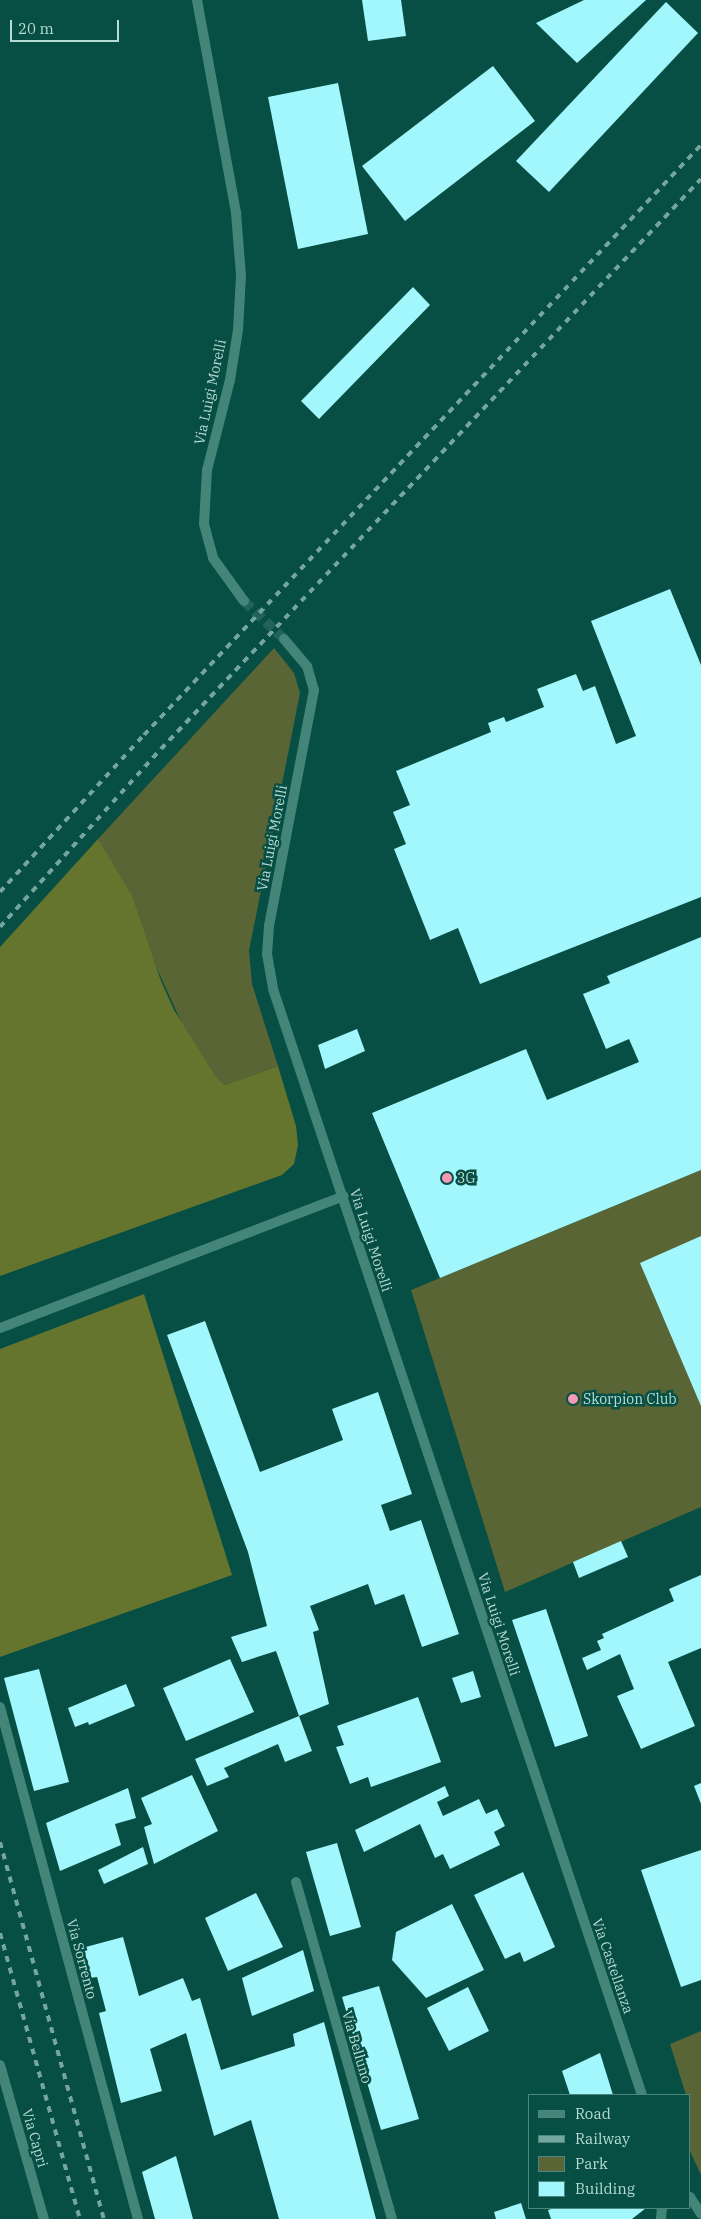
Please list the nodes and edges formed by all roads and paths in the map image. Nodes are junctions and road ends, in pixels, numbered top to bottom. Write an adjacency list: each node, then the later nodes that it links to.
1 (197, 0): 2 (street, Via Luigi Morelli)
2 (244, 601)
3 (284, 639): 4 (street, Via Luigi Morelli)
4 (343, 1196): 5 (street); 7 (street, Via Luigi Morelli)
5 (0, 1328)
6 (0, 1707): 14 (street, Via Sorrento)
7 (558, 1846): 10 (street, Via Castellanza)
8 (296, 1882): 15 (street, Via Belluno)
9 (0, 2065): 13 (street, Via Capri)
10 (642, 2094)
11 (691, 2198): 12 (street)
12 (701, 2214)
13 (44, 2219)
14 (138, 2219)
15 (392, 2219)

